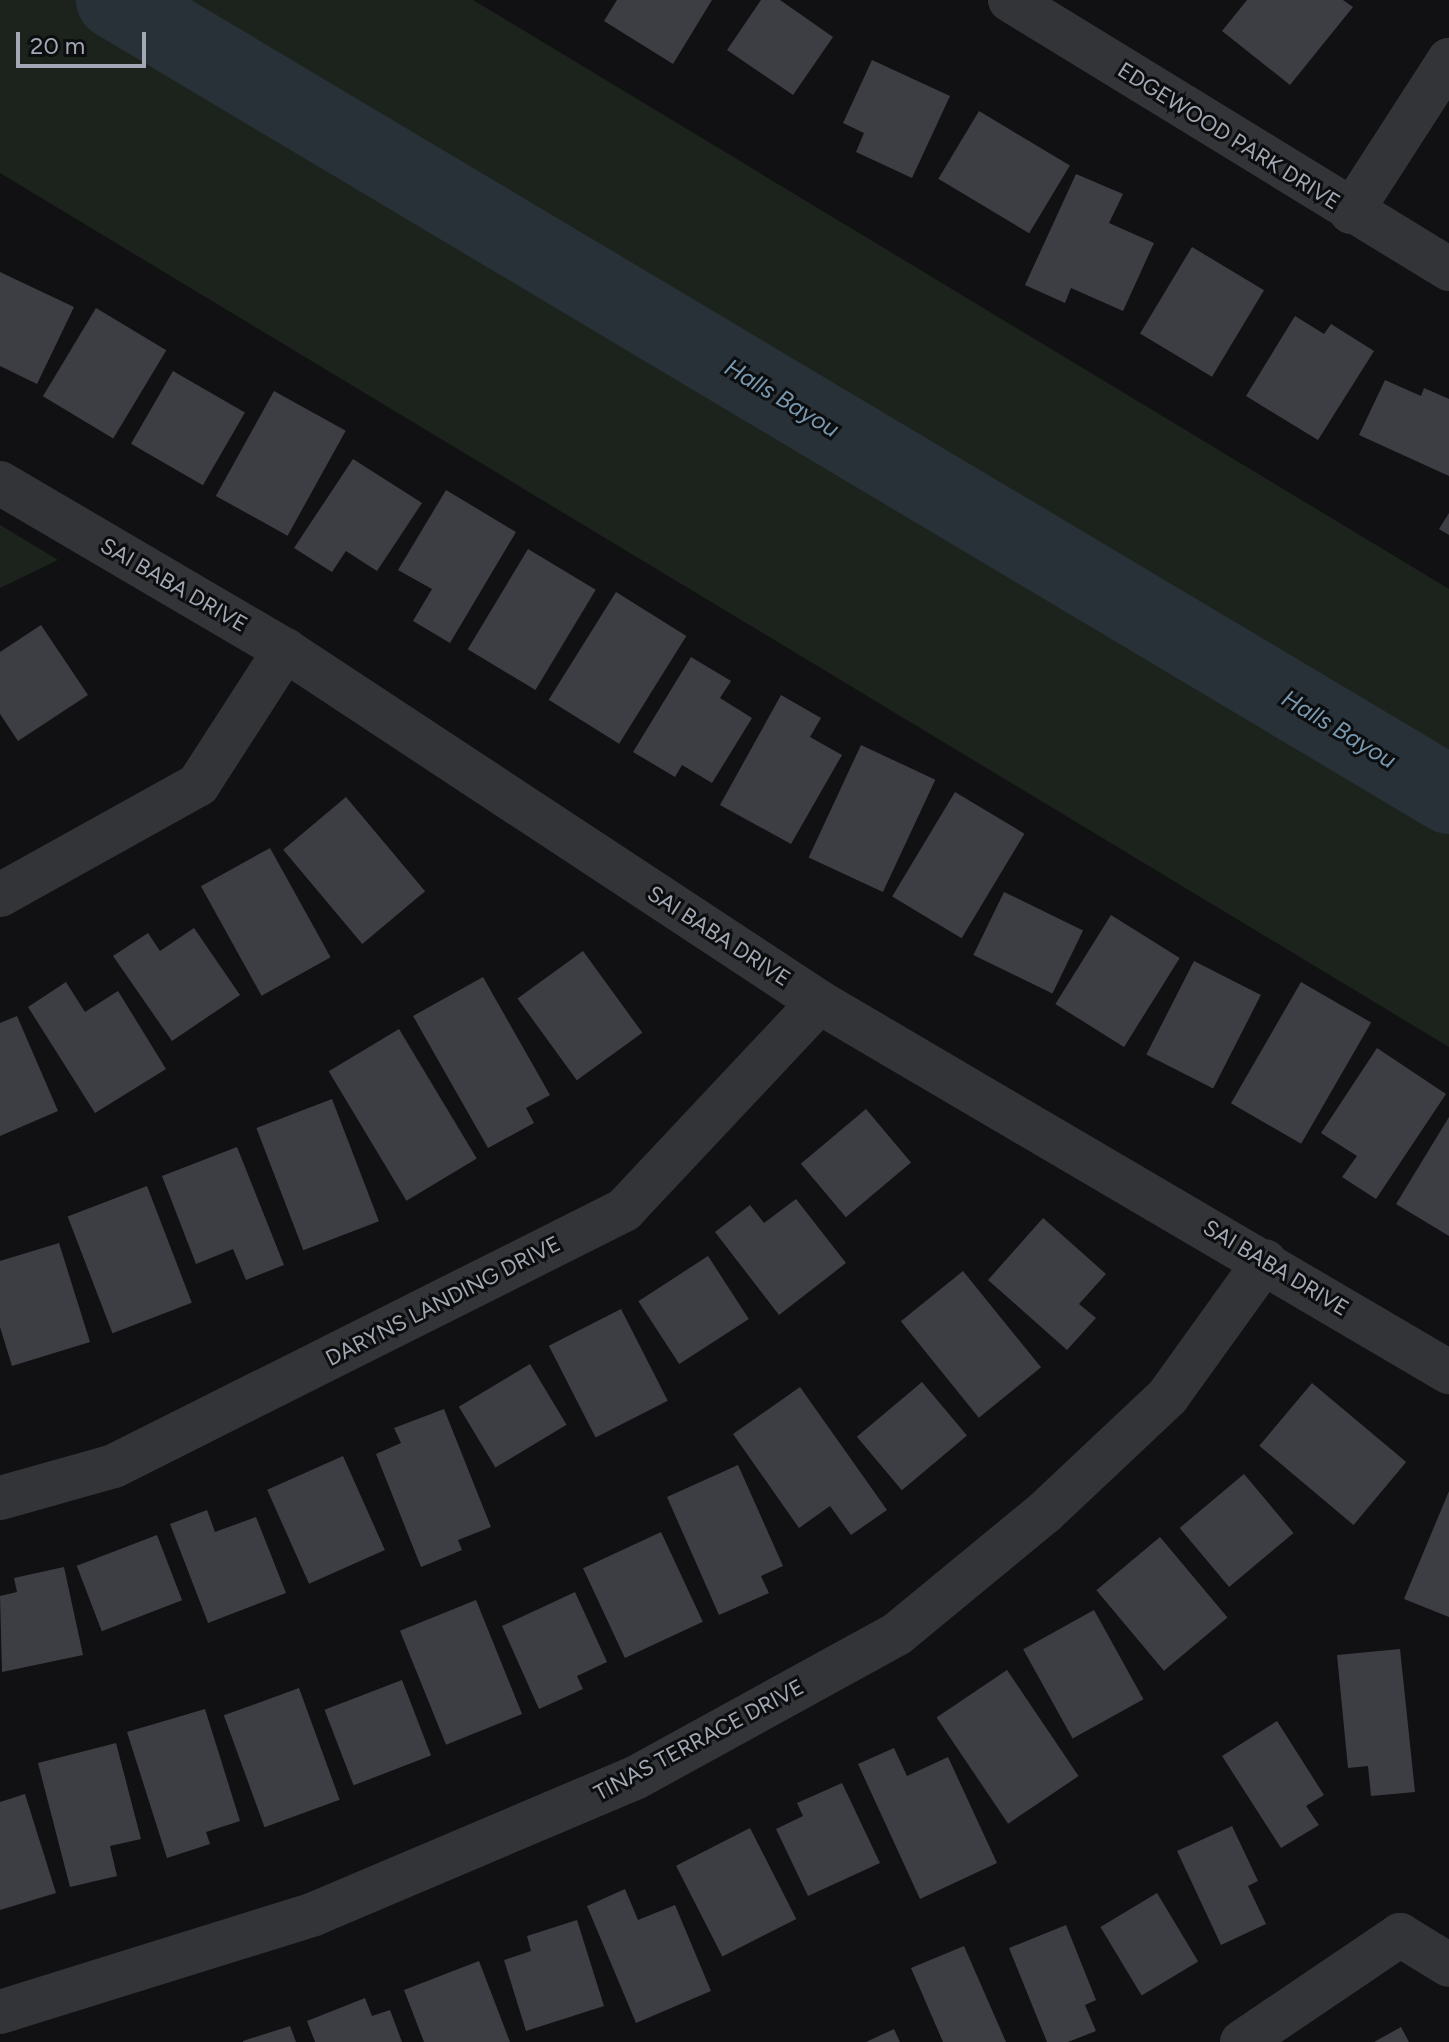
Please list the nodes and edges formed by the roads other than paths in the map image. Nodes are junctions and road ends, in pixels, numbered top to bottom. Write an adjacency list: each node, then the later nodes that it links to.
1 (1010, 0): 3 (street, EDGEWOOD PARK DRIVE)
2 (1449, 60): 3 (street)
3 (1351, 212): 4 (street, EDGEWOOD PARK DRIVE)
4 (1449, 269)
5 (0, 483): 6 (street, SAI BABA DRIVE)
6 (285, 650): 7 (street); 8 (street, SAI BABA DRIVE)
7 (0, 895)
8 (819, 1002): 9 (street, SAI BABA DRIVE); 11 (street, DARYNS LANDING DRIVE)
9 (1265, 1261): 10 (street, SAI BABA DRIVE); 13 (street, TINAS TERRACE DRIVE)
10 (1449, 1372)
11 (0, 1498)
12 (1449, 1965): 14 (street)
13 (0, 2012)
14 (1242, 2042)

